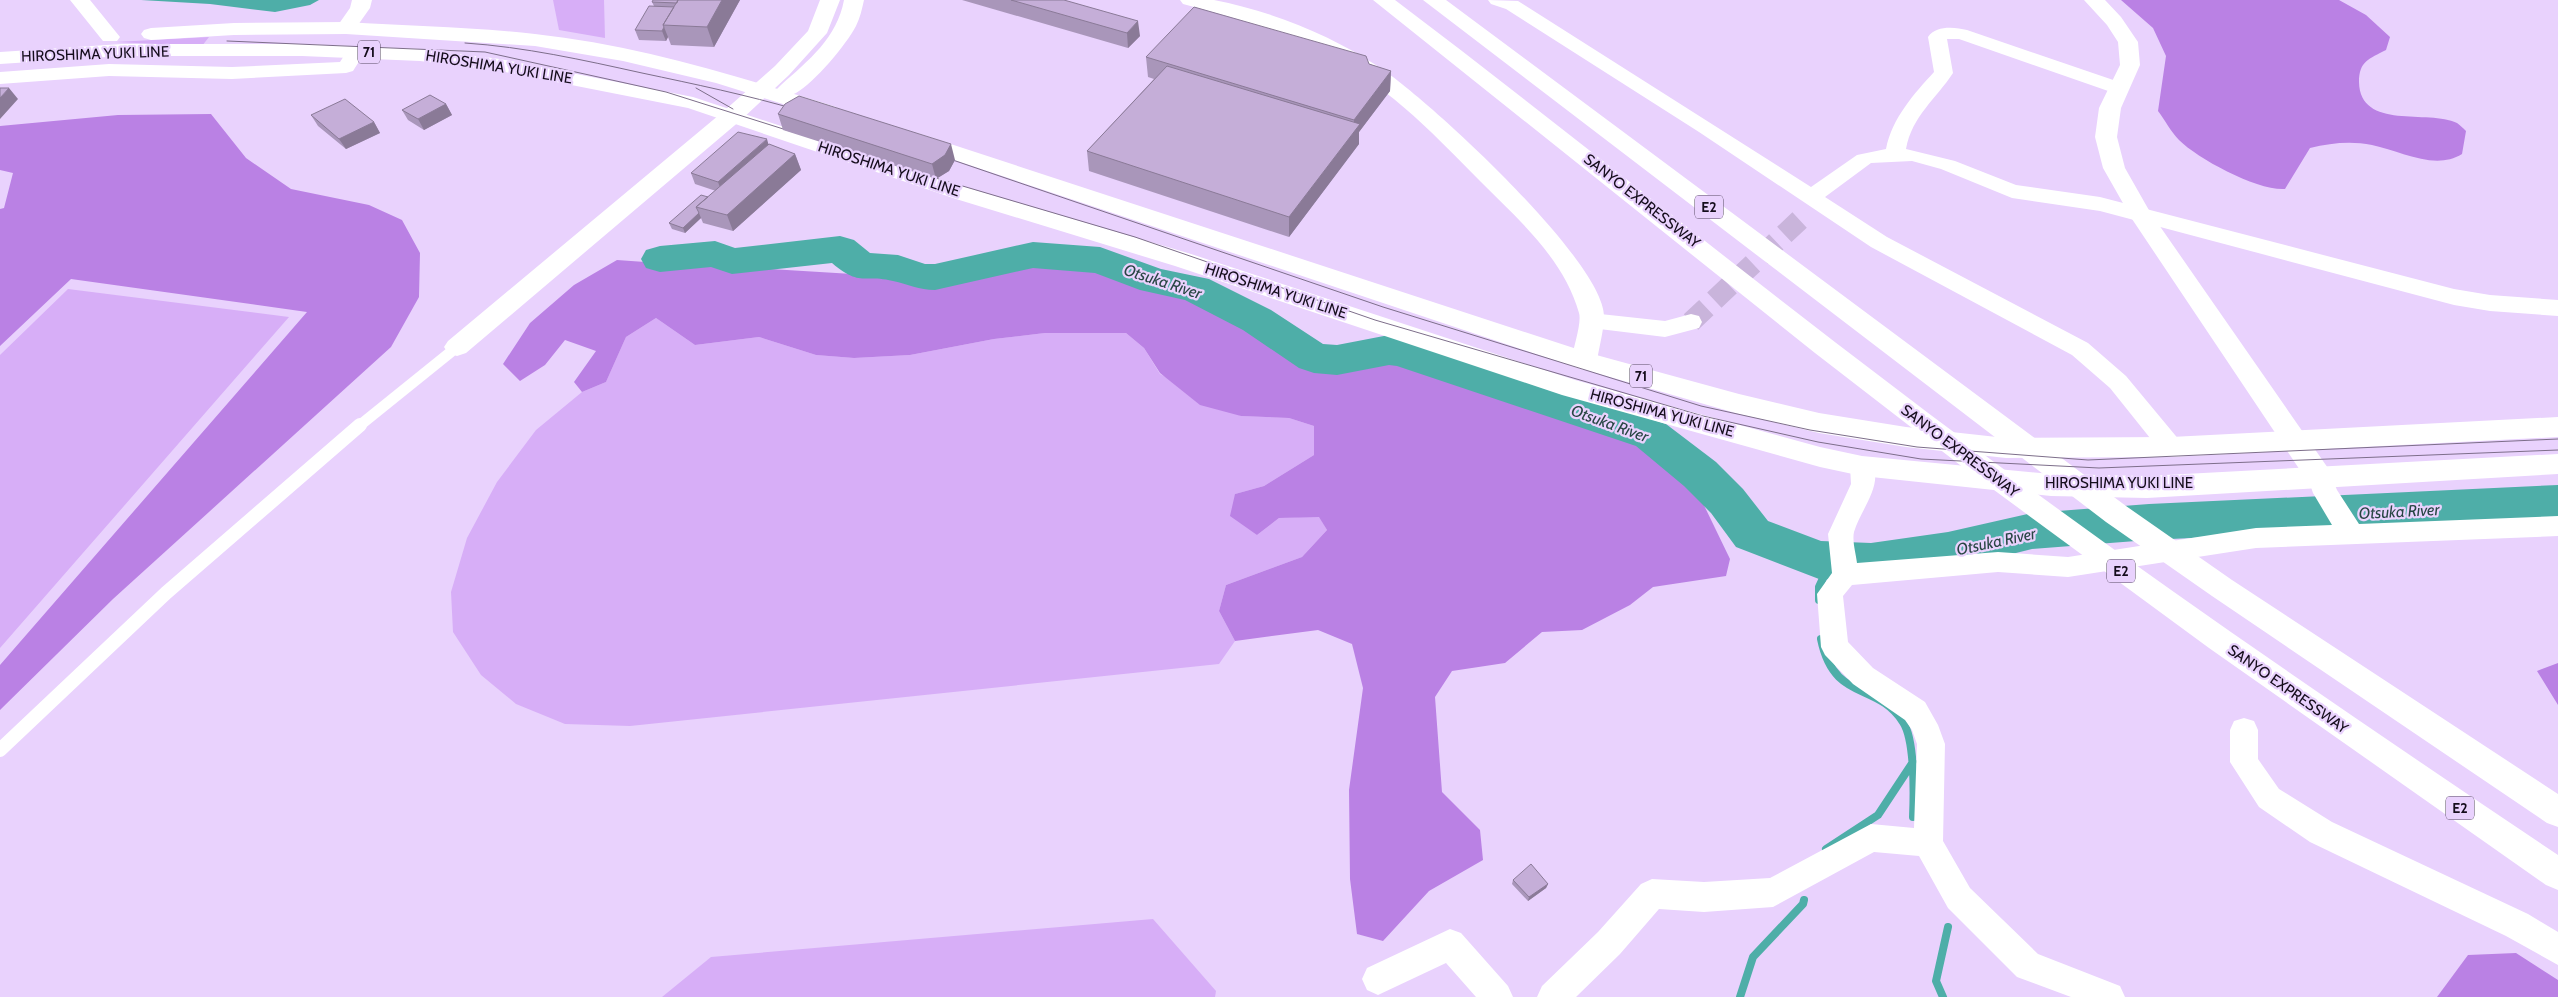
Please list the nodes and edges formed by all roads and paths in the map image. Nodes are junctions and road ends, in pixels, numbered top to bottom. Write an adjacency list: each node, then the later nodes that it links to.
1 (80, 0): 11 (main road)
2 (362, 0): 10 (main road)
3 (830, 0): 17 (main road)
4 (854, 0): 17 (main road)
5 (1190, 0): 25 (main road)
6 (1383, 0): 42 (main road, SANYO EXPRESSWAY / E2)
7 (1433, 0): 40 (main road, E2)
8 (1497, 0): 22 (street)
9 (2094, 0): 16 (main road)
10 (346, 28): 11 (main road, HIROSHIMA YUKI LINE / 71); 17 (main road, HIROSHIMA YUKI LINE / 71)
11 (110, 37): 12 (main road, HIROSHIMA YUKI LINE / 71)
12 (0, 45)
13 (356, 52): 14 (main road, HIROSHIMA YUKI LINE / 71); 15 (street); 18 (main road, HIROSHIMA YUKI LINE / 71)
14 (0, 58)
15 (0, 78)
16 (2118, 88): 21 (street); 23 (main road)
17 (771, 92): 18 (main road); 19 (main road, HIROSHIMA YUKI LINE / 71)
18 (732, 115): 27 (main road); 33 (main road, HIROSHIMA YUKI LINE / 71)
19 (847, 118)
20 (893, 132): 28 (main road, HIROSHIMA YUKI LINE / 71)
21 (1895, 154): 22 (street); 23 (street)
22 (1812, 205): 31 (street)
23 (2140, 214): 24 (street); 30 (main road)
24 (2558, 308)
25 (1591, 321): 26 (street); 28 (main road)
26 (1691, 322)
27 (457, 346): 39 (lane)
28 (1584, 361): 31 (main road, HIROSHIMA YUKI LINE / 71)
29 (2558, 427): 30 (main road, HIROSHIMA YUKI LINE / 71)
30 (2292, 439): 31 (main road, HIROSHIMA YUKI LINE / 71); 34 (main road)
31 (2172, 447)
32 (2558, 464): 34 (main road, HIROSHIMA YUKI LINE / 71)
33 (1862, 466): 34 (main road, HIROSHIMA YUKI LINE / 71); 37 (street)
34 (2323, 485): 36 (street)
35 (2558, 526): 36 (street)
36 (2348, 527): 37 (street)
37 (1845, 574): 41 (street)
38 (2244, 730): 43 (street)
39 (0, 750)
40 (2558, 812)
41 (1928, 843): 46 (street); 47 (street)
42 (2558, 874)
43 (2558, 950)
44 (1378, 979): 45 (street)
45 (1497, 997)
46 (1553, 997)
47 (2108, 997)

